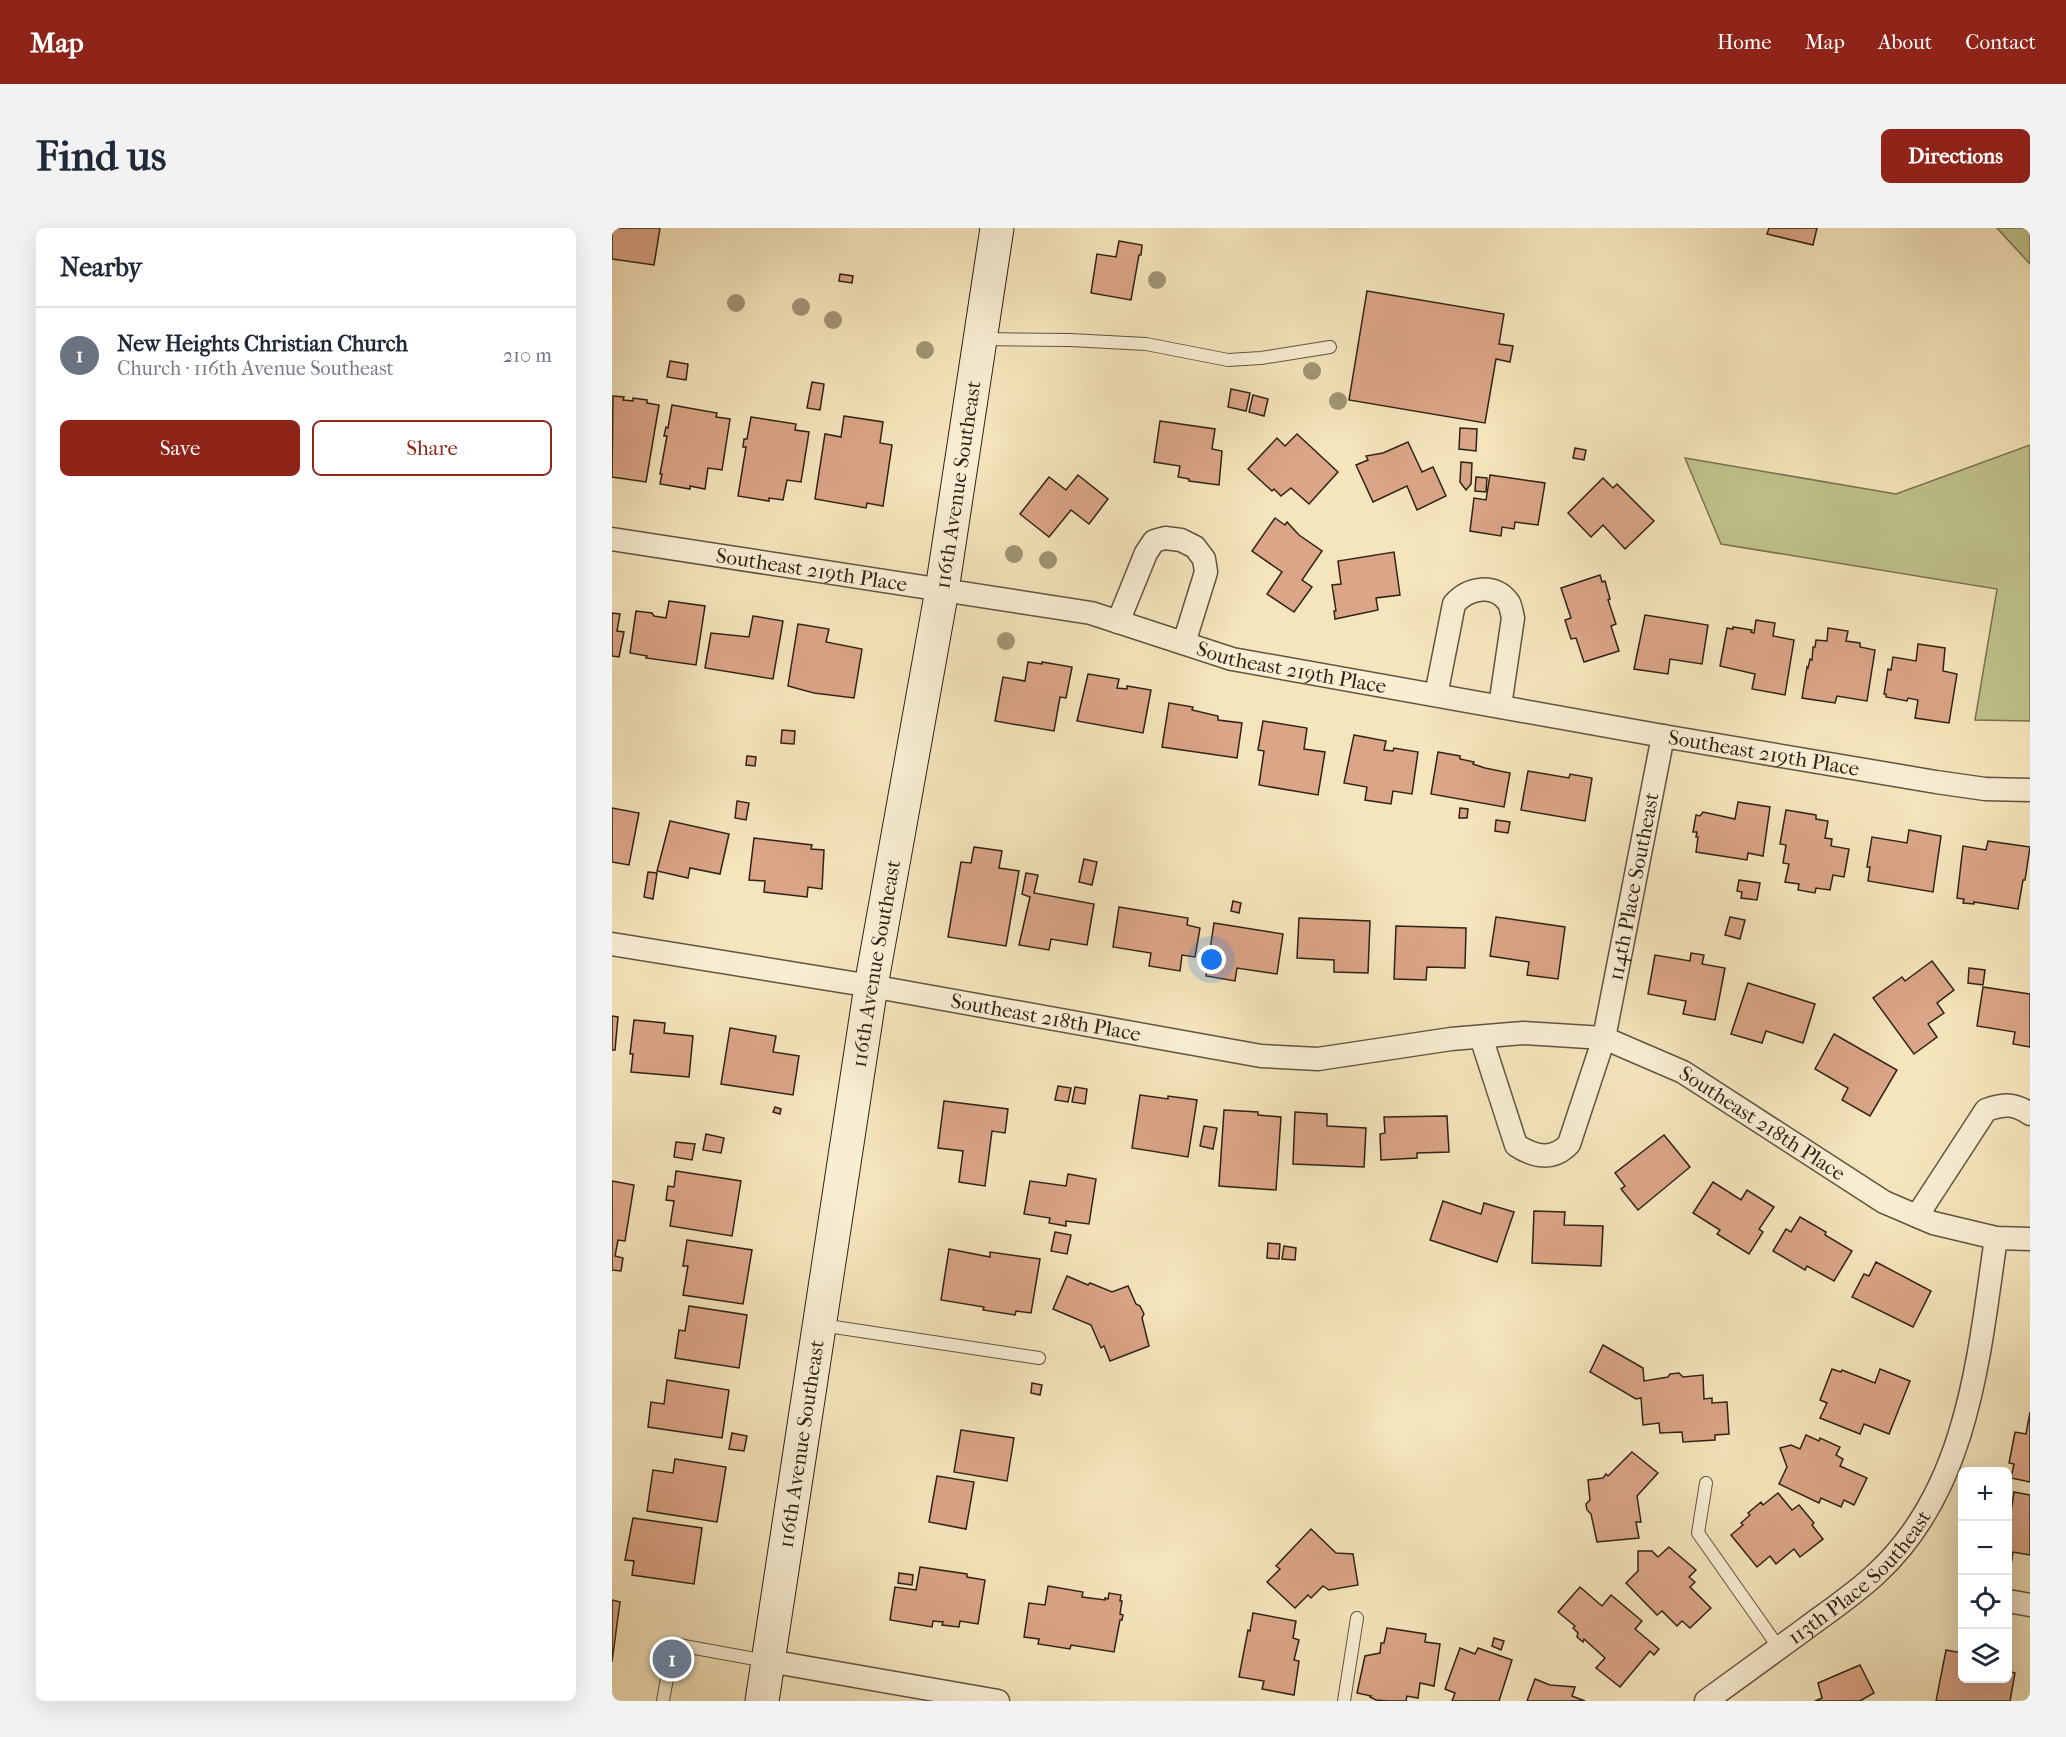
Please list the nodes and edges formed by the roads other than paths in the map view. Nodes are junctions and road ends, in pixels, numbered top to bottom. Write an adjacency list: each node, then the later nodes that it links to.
1 (997, 228): 2 (main road, 116th Avenue Southeast)
2 (980, 339): 3 (lane); 5 (main road, 116th Avenue Southeast)
3 (1330, 347)
4 (612, 539): 5 (street, Southeast 219th Place)
5 (942, 590): 6 (street, Southeast 219th Place); 13 (main road, 116th Avenue Southeast)
6 (1118, 622): 7 (street, Southeast 219th Place); 7 (street, Southeast 219th Place)
7 (1184, 643): 8 (street, Southeast 219th Place)
8 (1436, 695): 9 (street, Southeast 219th Place); 9 (street)
9 (1500, 706): 10 (street, Southeast 219th Place)
10 (1663, 736): 11 (street, Southeast 219th Place); 15 (street, 114th Place Southeast)
11 (2030, 790)
12 (612, 944): 13 (street, Southeast 218th Place)
13 (871, 986): 14 (street, Southeast 218th Place); 20 (main road, 116th Avenue Southeast)
14 (1481, 1037): 15 (street, Southeast 218th Place); 15 (street)
15 (1604, 1038): 17 (street, Southeast 218th Place)
16 (2030, 1114): 17 (street)
17 (1917, 1216): 18 (street, Southeast 218th Place)
18 (1996, 1238): 19 (street, Southeast 218th Place); 26 (street, 113th Place Southeast)
19 (2030, 1239)
20 (820, 1325): 21 (lane); 27 (main road, 116th Avenue Southeast)
21 (1039, 1358)
22 (1706, 1483): 26 (lane)
23 (2012, 1602): 24 (street)
24 (2030, 1605)
25 (1357, 1618): 31 (lane)
26 (1779, 1648): 32 (street, 113th Place Southeast)
27 (769, 1661): 28 (lane); 29 (main road, 116th Avenue Southeast); 30 (street)
28 (663, 1701)
29 (762, 1701)
30 (998, 1701)
31 (1344, 1701)
32 (1706, 1701)

